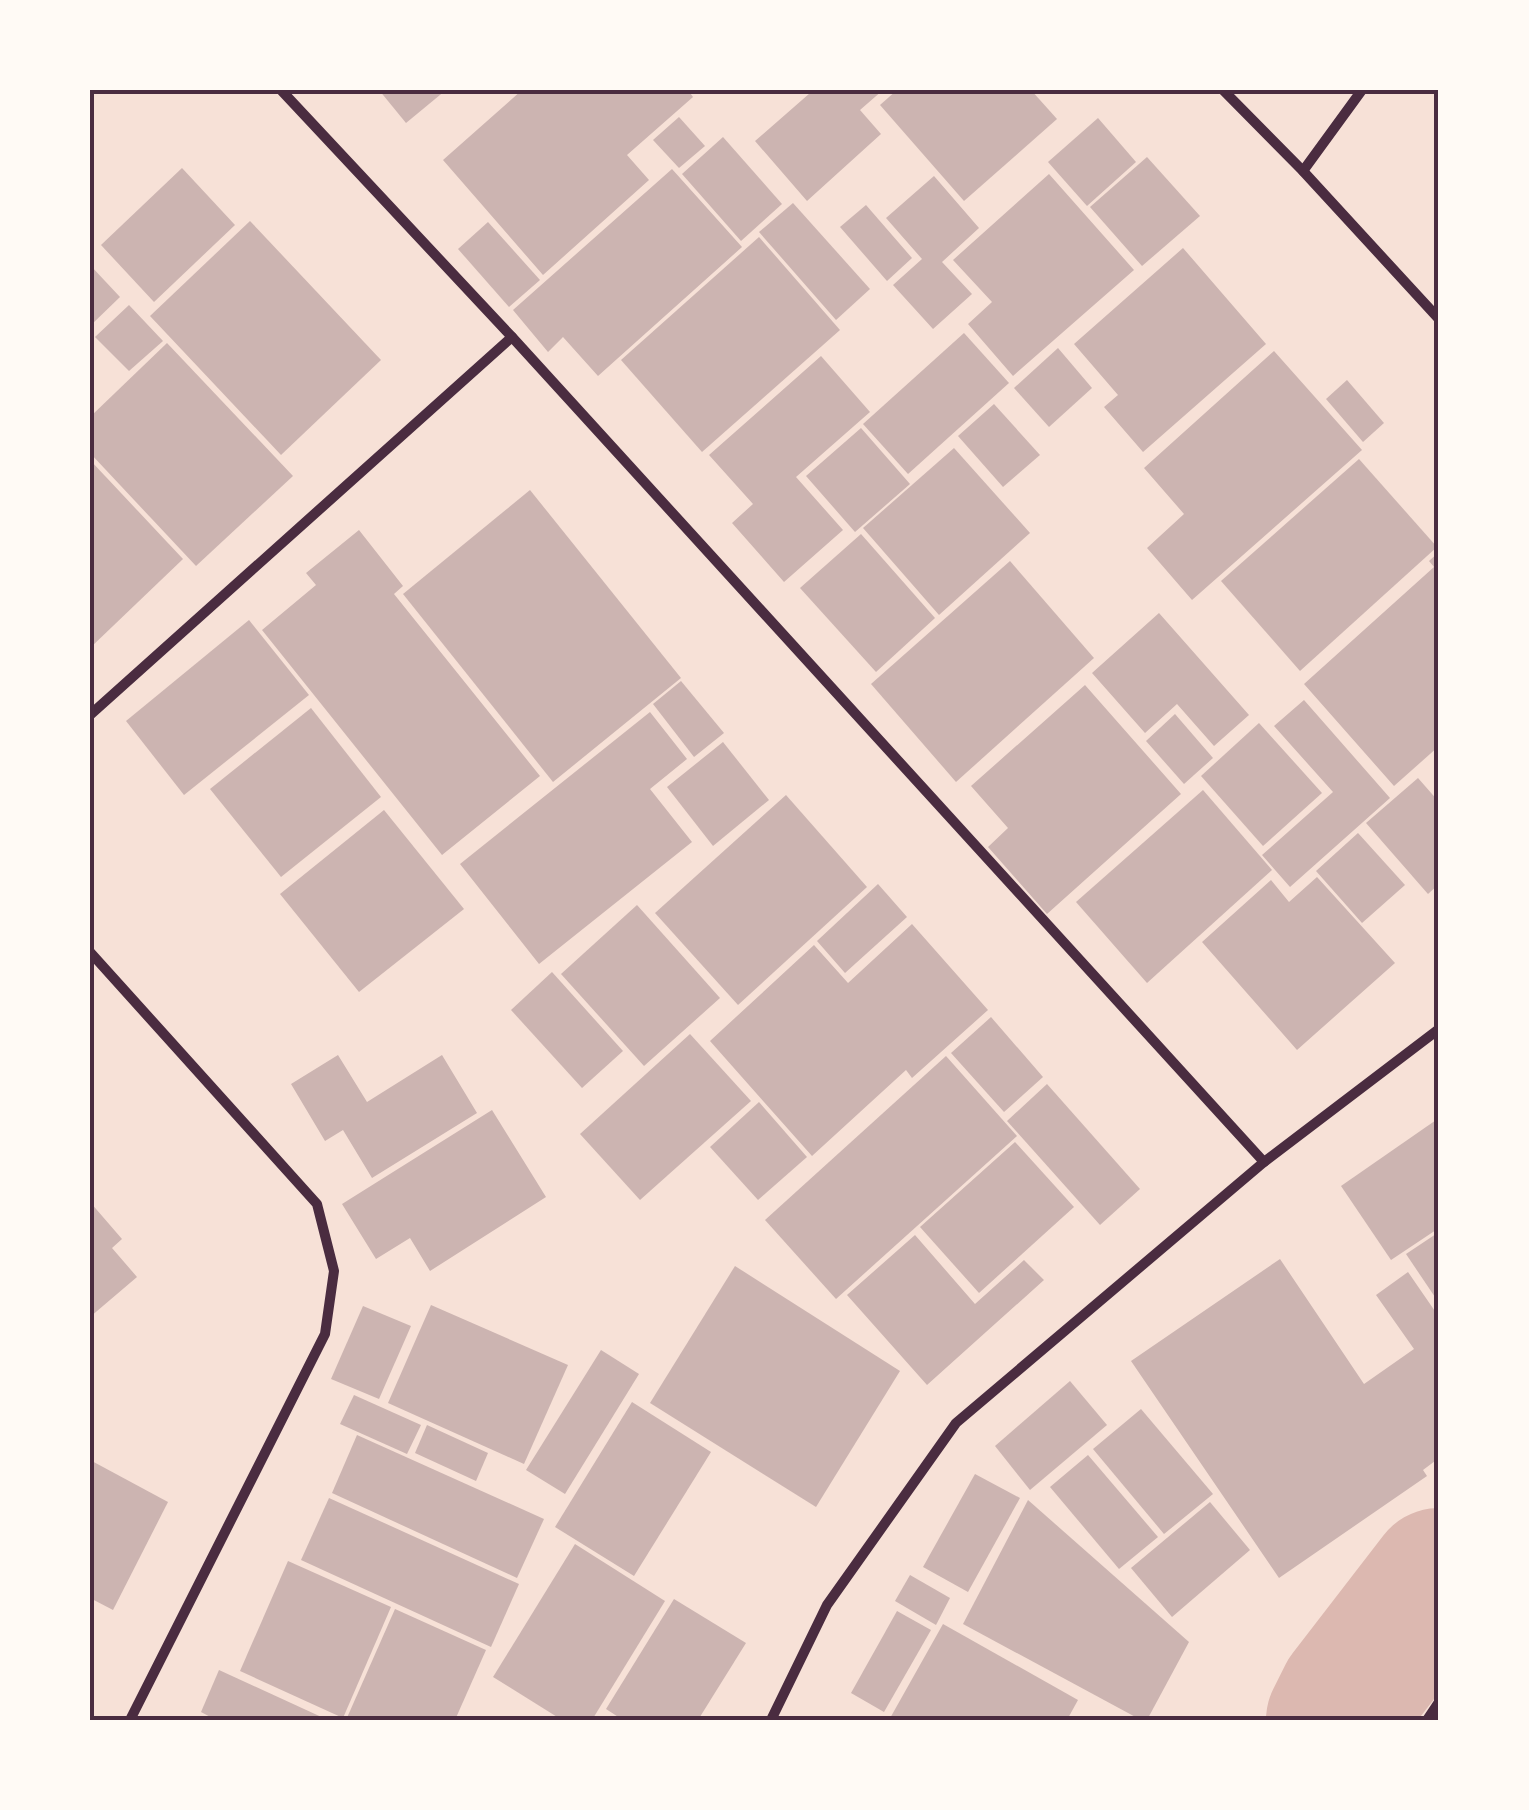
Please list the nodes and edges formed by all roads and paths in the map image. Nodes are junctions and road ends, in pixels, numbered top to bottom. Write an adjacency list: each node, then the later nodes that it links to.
1 (281, 90): 6 (street)
2 (1224, 90): 4 (street)
3 (1362, 90): 4 (street)
4 (1303, 171): 5 (street)
5 (1439, 319)
6 (512, 337): 7 (street); 10 (street)
7 (90, 715)
8 (90, 952): 12 (street)
9 (1439, 1029): 10 (street)
10 (1264, 1162): 13 (street)
11 (1439, 1702): 14 (street)
12 (130, 1720)
13 (771, 1720)
14 (1427, 1720)

